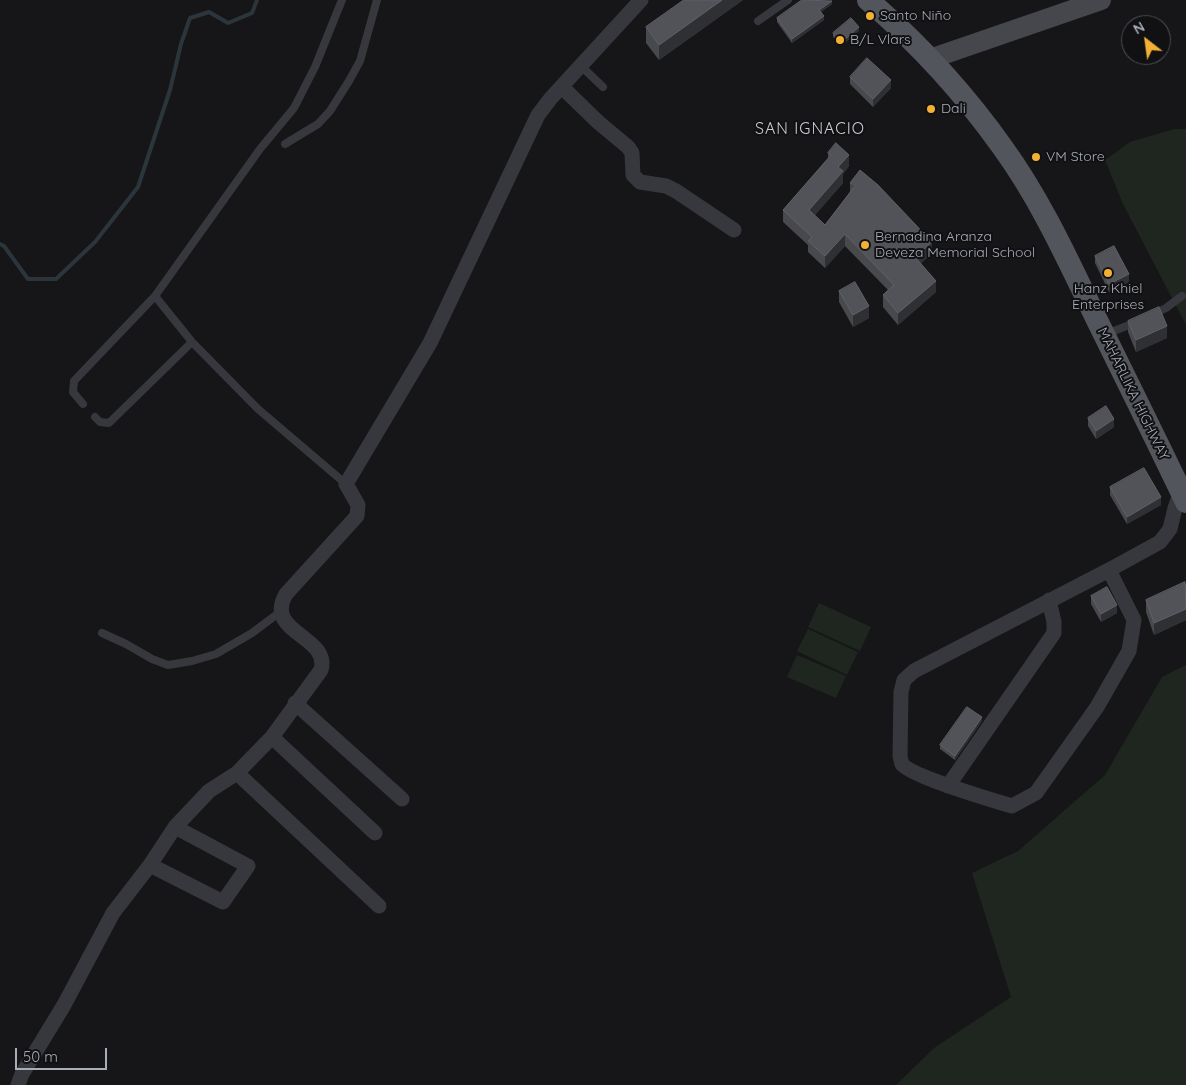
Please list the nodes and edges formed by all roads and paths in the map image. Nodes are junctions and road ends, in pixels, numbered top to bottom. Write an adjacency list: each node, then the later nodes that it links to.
1 (342, 0): 14 (lane)
2 (377, 0): 12 (lane)
3 (641, 0): 9 (street)
4 (788, 0): 7 (lane)
5 (868, 0): 8 (main road, MAHARLIKA HIGHWAY)
6 (1101, 0): 8 (main road)
7 (758, 21)
8 (930, 59): 16 (main road, MAHARLIKA HIGHWAY)
9 (581, 66): 10 (street); 11 (lane)
10 (562, 87): 13 (street); 20 (street)
11 (603, 87)
12 (285, 144)
13 (734, 230)
14 (155, 296): 17 (lane); 18 (lane)
15 (1182, 296): 16 (lane)
16 (1105, 335): 21 (main road, MAHARLIKA HIGHWAY)
17 (192, 342): 19 (lane); 20 (lane)
18 (83, 404)
19 (95, 417)
20 (346, 484): 24 (street)
21 (1184, 497): 22 (street)
22 (1109, 570): 23 (street); 29 (street)
23 (1049, 600): 29 (street); 29 (street)
24 (280, 612): 25 (lane); 26 (street)
25 (102, 634)
26 (295, 704): 27 (street); 30 (street)
27 (272, 737): 28 (street); 32 (street)
28 (237, 773): 31 (street); 34 (street)
29 (948, 786)
30 (402, 799)
31 (175, 827): 33 (street); 33 (street)
32 (375, 832)
33 (150, 865): 35 (street)
34 (379, 906)
35 (18, 1085)

